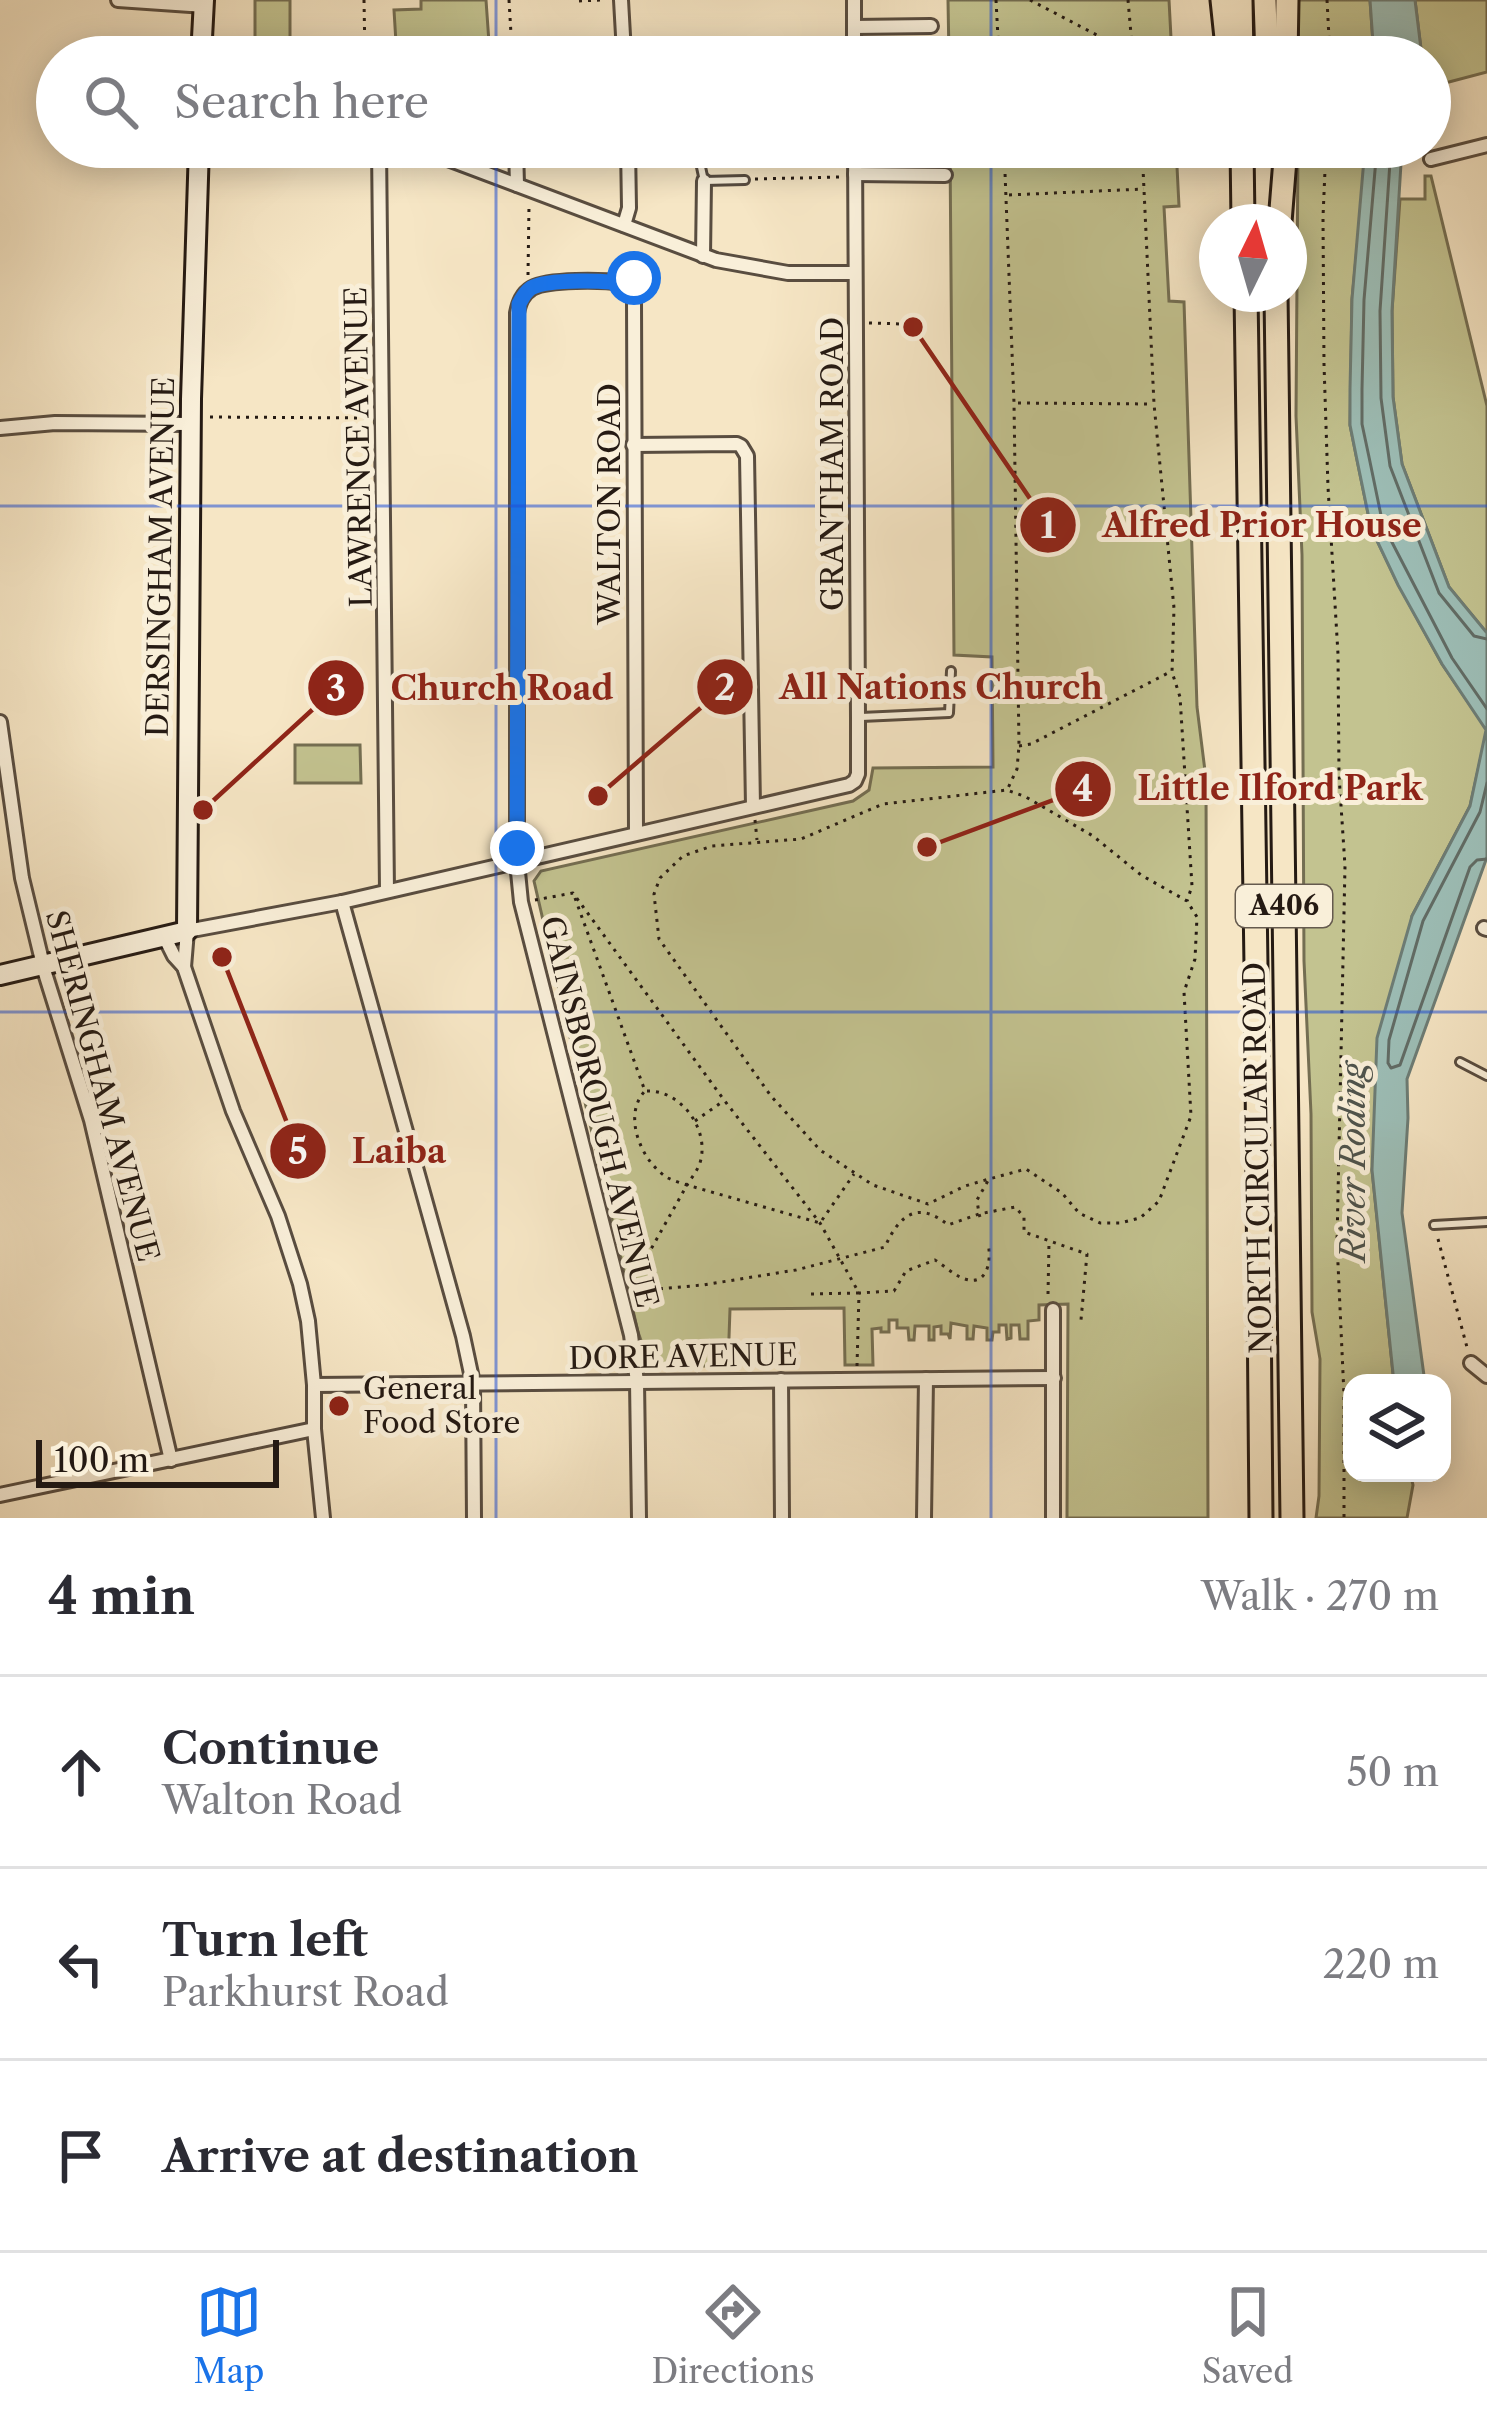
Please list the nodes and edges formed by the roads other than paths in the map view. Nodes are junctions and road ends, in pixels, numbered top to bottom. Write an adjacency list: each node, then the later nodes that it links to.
1 (118, 0): 8 (street)
2 (621, 0): 12 (street)
3 (854, 0): 10 (street)
4 (1222, 0): 14 (highway)
5 (1241, 0): 15 (highway)
6 (1265, 0): 16 (highway)
7 (1287, 0): 17 (highway)
8 (205, 3): 11 (main road)
9 (931, 26): 10 (street)
10 (854, 27): 13 (street)
11 (203, 36)
12 (623, 36)
13 (854, 36)
14 (1226, 36)
15 (1242, 36)
16 (1266, 36)
17 (1286, 36)
18 (1487, 145): 19 (street)
19 (1451, 154)
20 (198, 168): 44 (main road, DERSINGHAM AVENUE)
21 (379, 168): 53 (street, LAWRENCE AVENUE)
22 (471, 168): 34 (street)
23 (519, 168): 34 (street)
24 (628, 168): 38 (street)
25 (701, 168): 33 (lane)
26 (855, 168): 30 (street, GRANTHAM ROAD)
27 (1241, 168): 35 (highway)
28 (1273, 168): 36 (highway)
29 (1283, 168): 37 (highway)
30 (855, 175): 31 (street); 40 (street, GRANTHAM ROAD)
31 (945, 175)
32 (745, 180): 33 (lane)
33 (704, 181): 39 (street)
34 (523, 188): 38 (street)
35 (1243, 204)
36 (1276, 204)
37 (1279, 204)
38 (623, 225): 39 (street)
39 (703, 256): 40 (street)
40 (855, 274): 48 (street, GRANTHAM ROAD)
41 (628, 286): 46 (street, WALTON ROAD); 52 (street, GAINSBOROUGH AVENUE)
42 (1246, 312): 82 (highway, NORTH CIRCULAR ROAD / A406)
43 (1276, 312): 83 (highway, NORTH CIRCULAR ROAD / A406)
44 (191, 421): 45 (street); 55 (main road, DERSINGHAM AVENUE)
45 (0, 428)
46 (633, 445): 50 (street); 51 (street, WALTON ROAD)
47 (951, 670): 48 (lane)
48 (858, 717): 50 (street, GRANTHAM ROAD)
49 (0, 722): 57 (street, SHERINGHAM AVENUE)
50 (753, 806): 51 (street)
51 (636, 833): 52 (street)
52 (517, 862): 53 (street); 70 (street, GAINSBOROUGH AVENUE)
53 (387, 890): 54 (street)
54 (342, 902): 55 (street); 71 (street)
55 (187, 932): 56 (main road); 58 (street, DERSINGHAM AVENUE)
56 (164, 936): 57 (main road); 58 (street, DERSINGHAM AVENUE)
57 (43, 964): 59 (main road); 74 (street, SHERINGHAM AVENUE)
58 (184, 967): 72 (street, DERSINGHAM AVENUE)
59 (0, 975)
60 (1460, 1062): 61 (lane)
61 (1487, 1076)
62 (1487, 1222): 63 (lane)
63 (1435, 1226)
64 (1053, 1314): 67 (street)
65 (1471, 1363): 66 (street)
66 (1487, 1376)
67 (1054, 1378): 68 (street, DORE AVENUE); 81 (street)
68 (926, 1379): 69 (street, DORE AVENUE); 80 (street)
69 (781, 1380): 70 (street, DORE AVENUE); 79 (street)
70 (637, 1382): 71 (street, DORE AVENUE); 78 (street, GAINSBOROUGH AVENUE)
71 (473, 1383): 72 (street, DORE AVENUE); 77 (street)
72 (314, 1385): 73 (street, DERSINGHAM AVENUE)
73 (314, 1430): 74 (street); 76 (street, DERSINGHAM AVENUE)
74 (171, 1460): 75 (street)
75 (0, 1495)
76 (323, 1518)
77 (475, 1518)
78 (639, 1518)
79 (782, 1518)
80 (924, 1518)
81 (1053, 1518)
82 (1261, 1518)
83 (1292, 1518)

